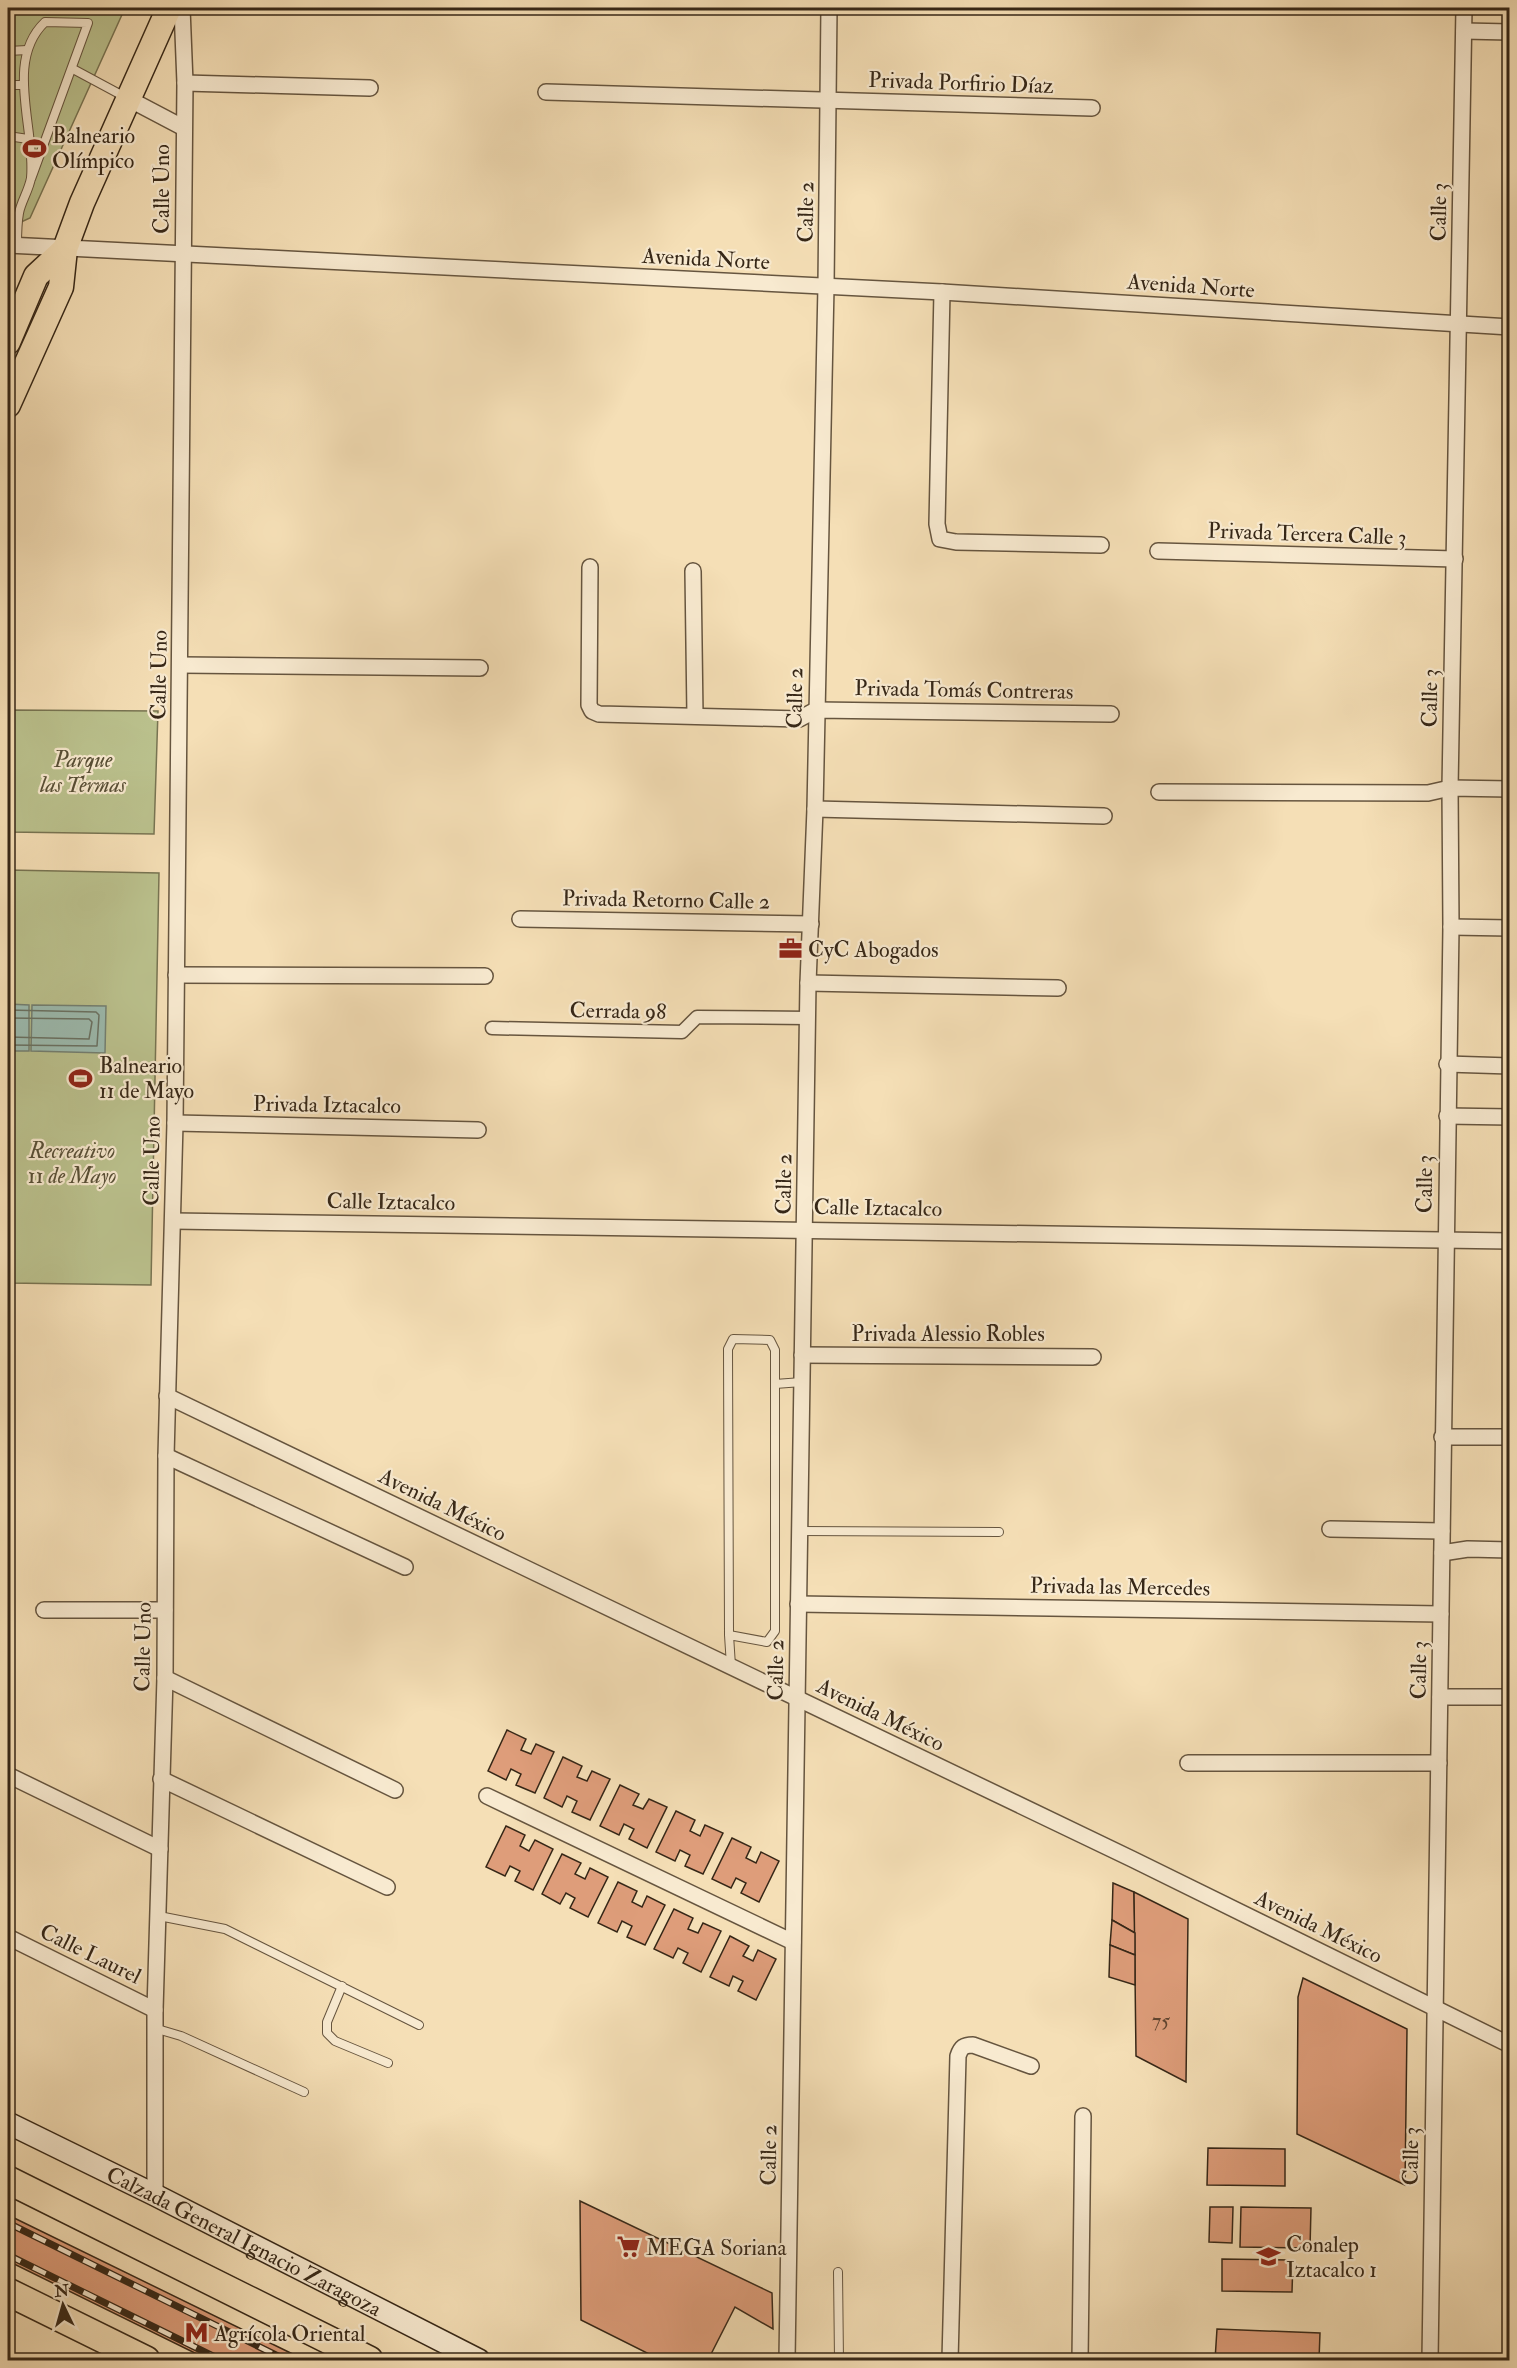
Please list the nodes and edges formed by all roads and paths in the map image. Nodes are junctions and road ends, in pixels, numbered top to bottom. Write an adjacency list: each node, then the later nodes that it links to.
1 (169, 8): 15 (main road)
2 (182, 8): 10 (street, Calle Uno)
3 (829, 8): 16 (street, Calle 2)
4 (1464, 8): 5 (street, Calle 3)
5 (1464, 32): 6 (street); 27 (street, Calle 3)
6 (1509, 32)
7 (27, 50): 8 (lane); 9 (lane); 12 (lane)
8 (8, 51)
9 (72, 69): 15 (lane); 21 (lane)
10 (185, 83): 13 (street); 18 (street, Calle Uno)
11 (8, 85): 12 (lane)
12 (24, 85): 20 (lane)
13 (370, 88)
14 (546, 92): 16 (street, Privada Porfirio Díaz)
15 (127, 98): 18 (street, Calle Uno); 23 (main road)
16 (828, 101): 17 (street, Privada Porfirio Díaz); 25 (street, Calle 2)
17 (1092, 108)
18 (184, 128): 24 (street, Calle Uno)
19 (8, 136): 20 (lane)
20 (28, 139): 21 (lane)
21 (31, 179): 22 (lane)
22 (12, 246): 23 (street, Avenida Norte)
23 (65, 249): 24 (street, Avenida Norte); 29 (main road); 30 (main road)
24 (184, 254): 25 (street, Avenida Norte); 36 (street, Calle Uno)
25 (826, 286): 26 (street, Avenida Norte); 38 (street, Calle 2)
26 (942, 292): 27 (street, Avenida Norte); 31 (street)
27 (1458, 324): 28 (street, Avenida Norte); 33 (street, Calle 3)
28 (1509, 327)
29 (8, 342)
30 (8, 405)
31 (1101, 545)
32 (1158, 551): 33 (street, Privada Tercera Calle 3)
33 (1455, 559): 41 (street, Calle 3)
34 (590, 567): 40 (street, Privada Tomás Contreras)
35 (693, 571): 40 (street)
36 (181, 665): 37 (street); 50 (street, Calle Uno)
37 (480, 669)
38 (816, 710): 39 (street, Privada Tomás Contreras); 40 (street, Privada Tomás Contreras); 44 (street, Calle 2)
39 (1111, 714)
40 (695, 716)
41 (1450, 788): 42 (street); 43 (street); 48 (street, Calle 3)
42 (1509, 789)
43 (1159, 792)
44 (815, 809): 45 (street); 47 (street, Calle 2)
45 (1104, 816)
46 (520, 919): 47 (street, Privada Retorno Calle 2)
47 (811, 924): 52 (street, Calle 2)
48 (1451, 927): 49 (street); 56 (street, Calle 3)
49 (1509, 928)
50 (176, 975): 51 (street); 60 (street, Calle Uno)
51 (485, 976)
52 (808, 983): 53 (street); 54 (street, Calle 2)
53 (1058, 988)
54 (808, 1018): 55 (street, Cerrada 98); 63 (street, Calle 2)
55 (492, 1029)
56 (1447, 1064): 57 (street); 58 (street, Calle 3)
57 (1509, 1066)
58 (1447, 1116): 59 (street); 64 (street, Calle 3)
59 (1509, 1117)
60 (175, 1123): 61 (street, Privada Iztacalco); 62 (street, Calle Uno)
61 (478, 1130)
62 (173, 1221): 63 (street, Calle Iztacalco); 70 (street, Calle Uno)
63 (804, 1228): 64 (street, Calle Iztacalco); 66 (street, Calle 2)
64 (1447, 1240): 65 (street, Calle Iztacalco); 71 (street, Calle 3)
65 (1509, 1241)
66 (802, 1355): 67 (street, Privada Alessio Robles); 68 (street, Calle 2)
67 (1093, 1357)
68 (802, 1382): 69 (lane); 76 (street, Calle 2)
69 (775, 1384): 85 (lane); 85 (lane)
70 (167, 1396): 73 (street, Calle Uno); 86 (street, Avenida México)
71 (1442, 1437): 72 (street); 75 (street, Calle 3)
72 (1509, 1437)
73 (166, 1456): 80 (street); 83 (street, Calle Uno)
74 (1330, 1529): 75 (street)
75 (1442, 1531): 79 (street, Calle 3)
76 (800, 1532): 77 (lane); 81 (street, Calle 2)
77 (999, 1532)
78 (1509, 1550): 79 (street)
79 (1442, 1553): 84 (street, Calle 3)
80 (405, 1567)
81 (798, 1604): 84 (street, Privada las Mercedes); 90 (street, Calle 2)
82 (44, 1610): 83 (street)
83 (165, 1610): 87 (street, Calle Uno)
84 (1441, 1614): 88 (street, Calle 3)
85 (729, 1635): 86 (lane)
86 (731, 1667): 90 (street, Avenida México)
87 (165, 1678): 94 (street, Calle Uno); 95 (street)
88 (1440, 1697): 89 (street); 92 (street, Calle 3)
89 (1509, 1697)
90 (797, 1698): 101 (street, Calle 2); 103 (street, Avenida México)
91 (1188, 1763): 92 (street)
92 (1438, 1763): 103 (street, Calle 3)
93 (8, 1775): 97 (street)
94 (161, 1779): 97 (street, Calle Uno); 98 (street)
95 (395, 1790)
96 (487, 1796): 101 (street)
97 (160, 1849): 99 (street, Calle Uno)
98 (387, 1887)
99 (159, 1916): 102 (lane); 104 (street, Calle Uno)
100 (8, 1937): 104 (street, Calle Laurel)
101 (793, 1942): 120 (street, Calle 2)
102 (342, 1986): 105 (lane); 108 (lane)
103 (1434, 2009): 107 (street, Avenida México); 124 (street, Calle 3)
104 (154, 2010): 106 (street, Calle Uno)
105 (419, 2025)
106 (154, 2028): 110 (lane); 114 (street, Calle Uno)
107 (1509, 2045)
108 (388, 2063)
109 (1031, 2066): 122 (street)
110 (304, 2092)
111 (1083, 2116): 123 (street)
112 (8, 2123): 114 (main road, Calzada General Ignacio Zaragoza)
113 (8, 2181): 118 (highway)
114 (155, 2195): 119 (main road, Calzada General Ignacio Zaragoza)
115 (838, 2272): 121 (lane)
116 (8, 2292): 117 (highway)
117 (146, 2361)
118 (369, 2361)
119 (479, 2361)
120 (787, 2361)
121 (839, 2361)
122 (950, 2361)
123 (1080, 2361)
124 (1430, 2361)

